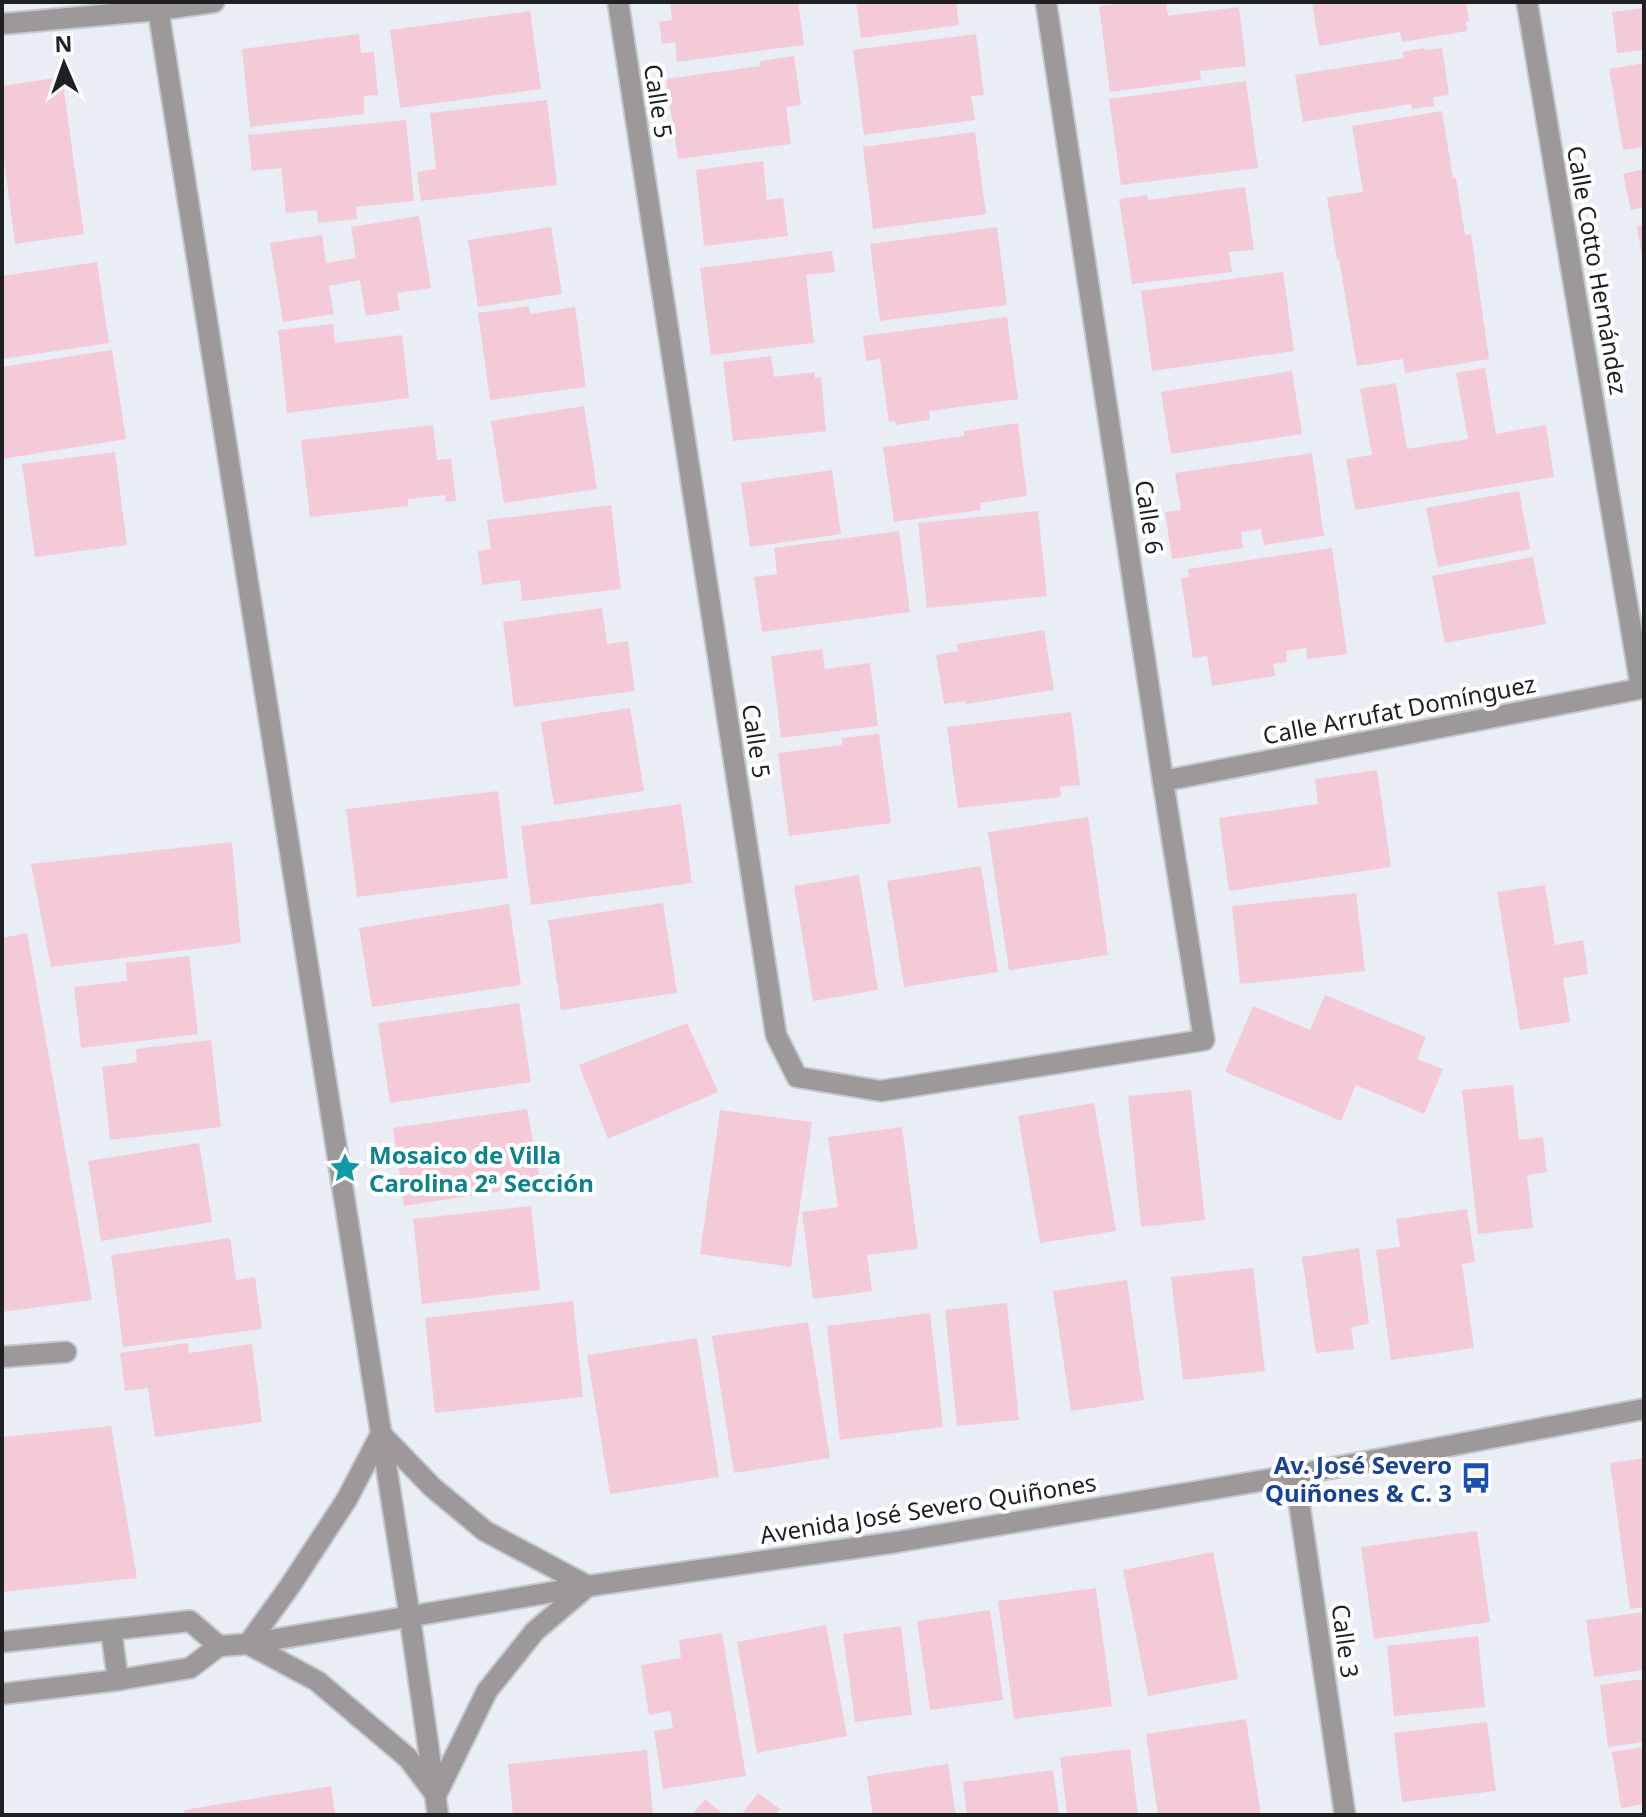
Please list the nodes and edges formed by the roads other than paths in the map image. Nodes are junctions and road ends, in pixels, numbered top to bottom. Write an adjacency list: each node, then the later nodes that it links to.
1 (214, 2): 5 (street)
2 (618, 2): 9 (street, Calle 5)
3 (1046, 2): 8 (street, Calle 6)
4 (1527, 2): 7 (street, Calle Cotto Hernández)
5 (157, 6): 6 (street); 13 (street)
6 (2, 24)
7 (1643, 688): 8 (street, Calle Arrufat Domínguez)
8 (1163, 781): 9 (street, Calle 6)
9 (1204, 1040)
10 (66, 1352): 11 (street)
11 (2, 1357)
12 (1644, 1409): 14 (street, Avenida José Severo Quiñones)
13 (381, 1434): 15 (street); 16 (street); 19 (street)
14 (1295, 1475): 15 (street, Avenida José Severo Quiñones); 24 (street, Calle 3)
15 (588, 1586): 16 (street, Avenida José Severo Quiñones); 23 (street)
16 (410, 1618): 19 (street, Avenida José Severo Quiñones); 23 (street)
17 (111, 1630): 18 (street); 20 (street); 21 (street)
18 (2, 1642)
19 (248, 1644): 20 (street, Avenida José Severo Quiñones); 23 (street)
20 (219, 1646): 21 (street)
21 (118, 1680): 22 (street)
22 (2, 1694)
23 (437, 1805)
24 (1345, 1815)

